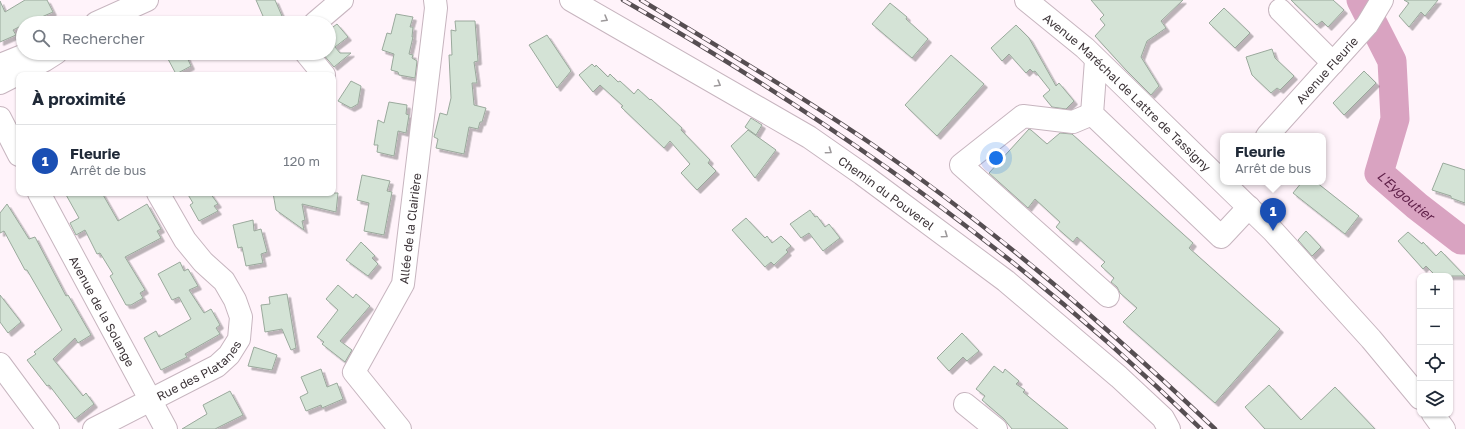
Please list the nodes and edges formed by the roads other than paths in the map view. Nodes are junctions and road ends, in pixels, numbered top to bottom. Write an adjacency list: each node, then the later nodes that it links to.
1 (147, 0): 8 (street)
2 (342, 0): 9 (street)
3 (435, 0): 38 (street, Allée de la Clairière)
4 (571, 0): 40 (street, Chemin du Pouverel, one-way to 40)
5 (1026, 0): 13 (street, Avenue Maréchal de Lattre de Tassigny)
6 (1382, 0): 14 (street, Avenue Fleurie)
7 (1280, 10): 14 (street)
8 (115, 16)
9 (323, 16)
10 (16, 59): 15 (street)
11 (45, 60): 16 (street)
12 (312, 60): 17 (street)
13 (1096, 60): 20 (street); 24 (street, Avenue Maréchal de Lattre de Tassigny)
14 (1333, 63): 22 (street, Avenue Fleurie)
15 (0, 66)
16 (22, 72)
17 (322, 72)
18 (16, 75): 19 (street)
19 (0, 83)
20 (1092, 114): 28 (street); 29 (street)
21 (0, 118): 23 (street)
22 (1270, 133)
23 (16, 149)
24 (1220, 178)
25 (1227, 185): 28 (street, Avenue Maréchal de Lattre de Tassigny)
26 (41, 196): 32 (street, Avenue de la Solange)
27 (160, 196): 32 (street, Rue des Platanes)
28 (1249, 207): 31 (street, Avenue Maréchal de Lattre de Tassigny)
29 (1108, 296)
30 (0, 364): 35 (street)
31 (1417, 394)
32 (150, 400): 36 (street, Rue des Platanes); 37 (street, Avenue de la Solange)
33 (965, 404): 39 (street)
34 (1435, 417): 41 (street)
35 (48, 429)
36 (94, 429)
37 (166, 429)
38 (400, 429)
39 (996, 429)
40 (1169, 429)
41 (1444, 429)

